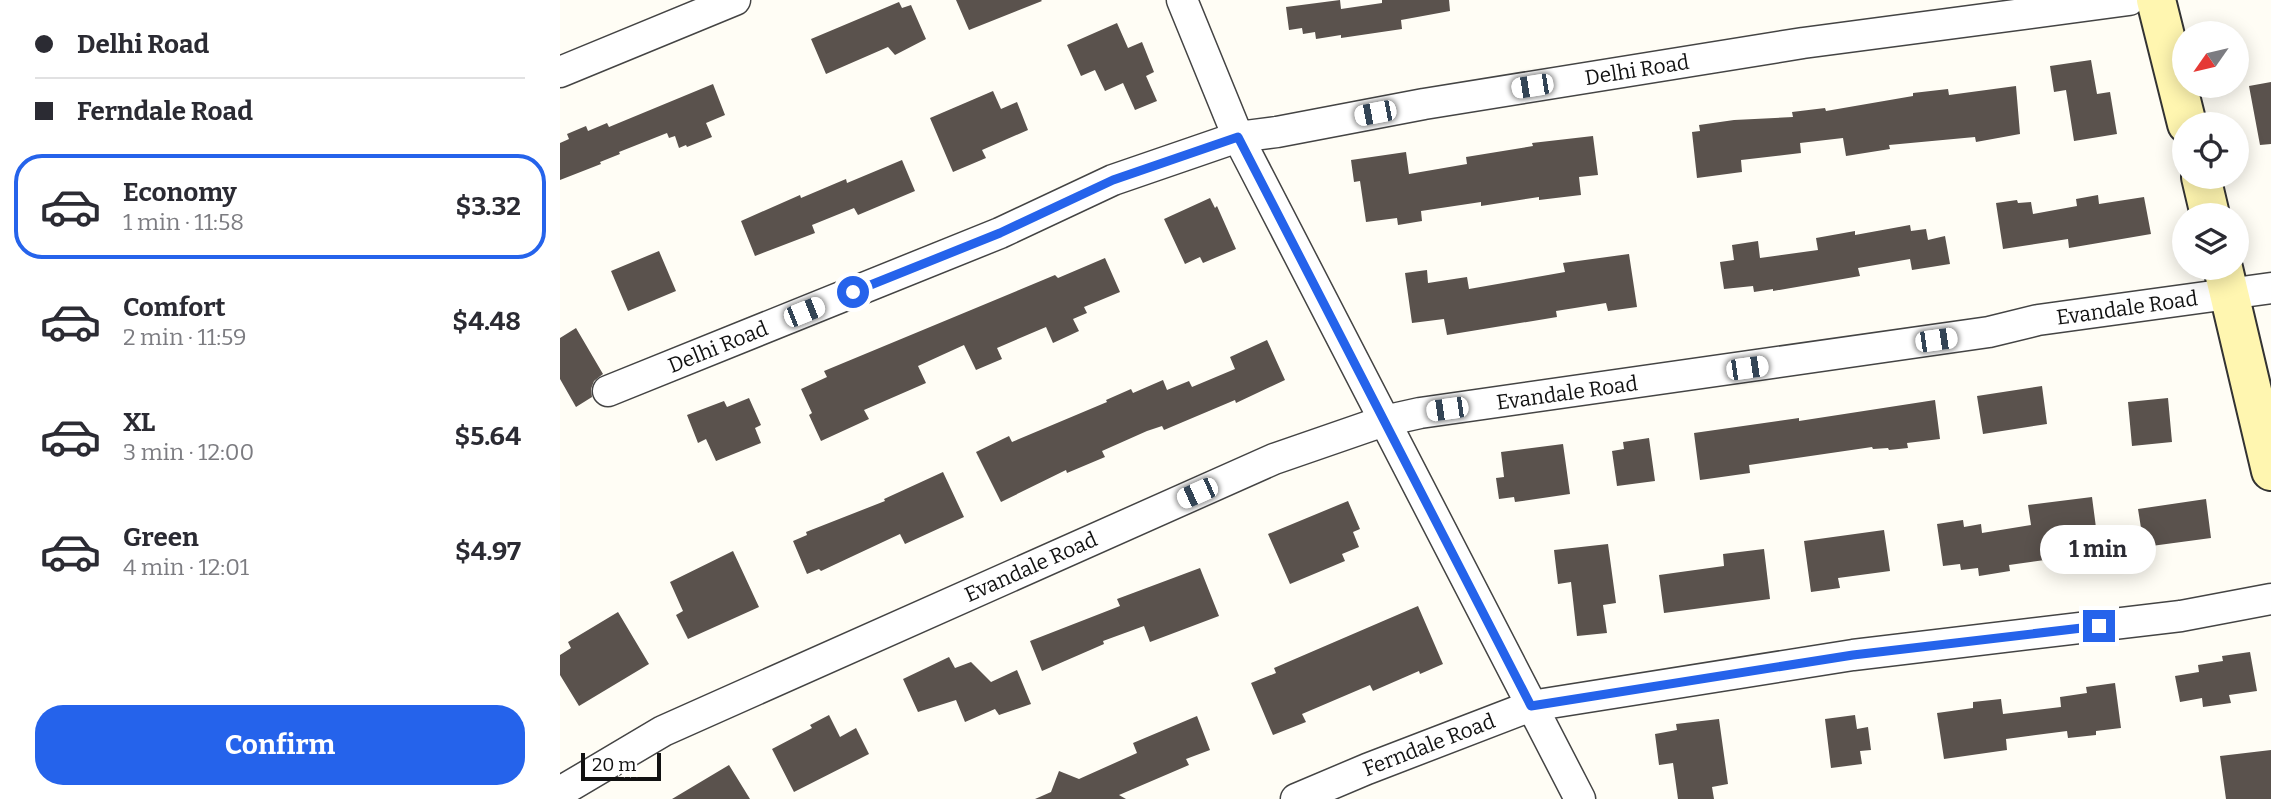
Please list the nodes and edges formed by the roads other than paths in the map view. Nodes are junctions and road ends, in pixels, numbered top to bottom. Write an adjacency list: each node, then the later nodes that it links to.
1 (735, 0): 5 (street)
2 (1182, 0): 7 (street)
3 (2129, 0): 7 (street, Delhi Road)
4 (2156, 0): 6 (street)
5 (560, 72)
6 (2184, 112)
7 (1238, 137): 10 (street, Delhi Road); 11 (street)
8 (2227, 281): 9 (street, Evandale Road); 11 (street, Evandale Road); 12 (street)
9 (2271, 288)
10 (608, 391)
11 (1384, 421): 14 (street); 15 (street, Evandale Road)
12 (2271, 471)
13 (2271, 599): 14 (street, Ferndale Road)
14 (1531, 706): 16 (street, Ferndale Road); 17 (street)
15 (560, 792)
16 (1296, 799)
17 (1580, 799)

